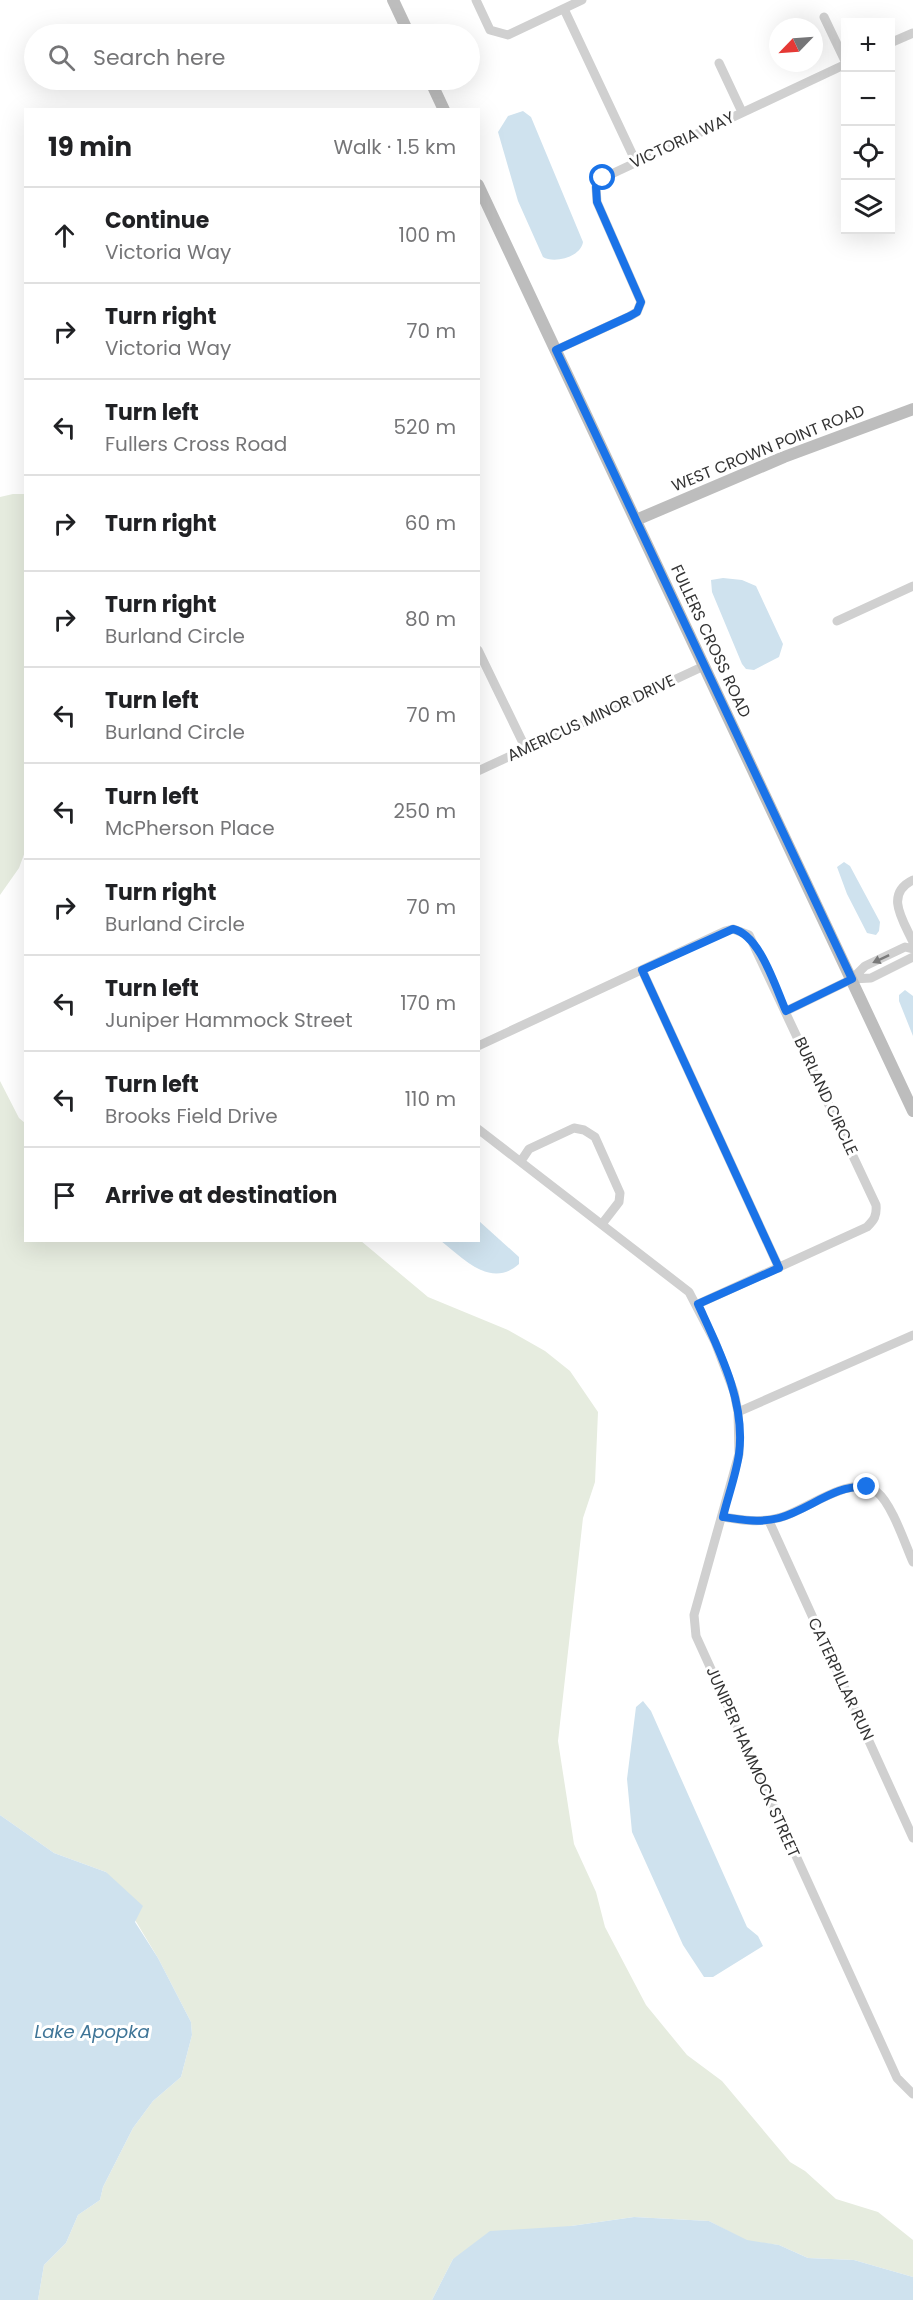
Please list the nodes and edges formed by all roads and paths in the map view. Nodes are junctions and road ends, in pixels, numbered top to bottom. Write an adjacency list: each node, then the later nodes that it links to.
1 (393, 0): 6 (street)
2 (476, 0): 4 (street)
3 (582, 0): 4 (street)
4 (564, 9): 15 (street)
5 (825, 17): 9 (street)
6 (404, 24)
7 (913, 33): 8 (street)
8 (895, 41)
9 (841, 53)
10 (719, 63): 14 (street)
11 (841, 66): 14 (street, VICTORIA WAY)
12 (435, 90): 13 (street)
13 (443, 108)
14 (742, 112): 15 (street, VICTORIA WAY)
15 (636, 162): 17 (street, VICTORIA WAY)
16 (480, 190): 17 (street, FULLERS CROSS ROAD)
17 (556, 350): 19 (street, FULLERS CROSS ROAD)
18 (913, 409): 19 (street, WEST CROWN POINT ROAD)
19 (636, 520): 23 (street, FULLERS CROSS ROAD)
20 (913, 586): 21 (street)
21 (837, 621)
22 (480, 654): 24 (street)
23 (704, 666): 24 (street, AMERICUS MINOR DRIVE); 31 (street, FULLERS CROSS ROAD)
24 (526, 749): 25 (street, AMERICUS MINOR DRIVE)
25 (480, 770)
26 (913, 880): 27 (street)
27 (913, 942)
28 (913, 949): 31 (street, one-way to 31)
29 (913, 957): 31 (street)
30 (642, 970): 32 (street, BURLAND CIRCLE); 33 (street, BURLAND CIRCLE); 38 (street)
31 (852, 979): 32 (street); 34 (street, FULLERS CROSS ROAD)
32 (786, 1011): 38 (street, BURLAND CIRCLE)
33 (480, 1045)
34 (913, 1111)
35 (480, 1130): 36 (street, JUNIPER HAMMOCK STREET)
36 (522, 1161): 37 (street, JUNIPER HAMMOCK STREET); 37 (street)
37 (602, 1224): 39 (street, JUNIPER HAMMOCK STREET)
38 (779, 1268): 39 (street, BURLAND CIRCLE)
39 (698, 1304): 41 (street, JUNIPER HAMMOCK STREET)
40 (913, 1335): 41 (street)
41 (738, 1412): 42 (street, JUNIPER HAMMOCK STREET)
42 (723, 1517): 43 (street); 46 (street, JUNIPER HAMMOCK STREET)
43 (769, 1521): 44 (street); 45 (street, CATERPILLAR RUN)
44 (913, 1562)
45 (913, 1838)
46 (913, 2094)

